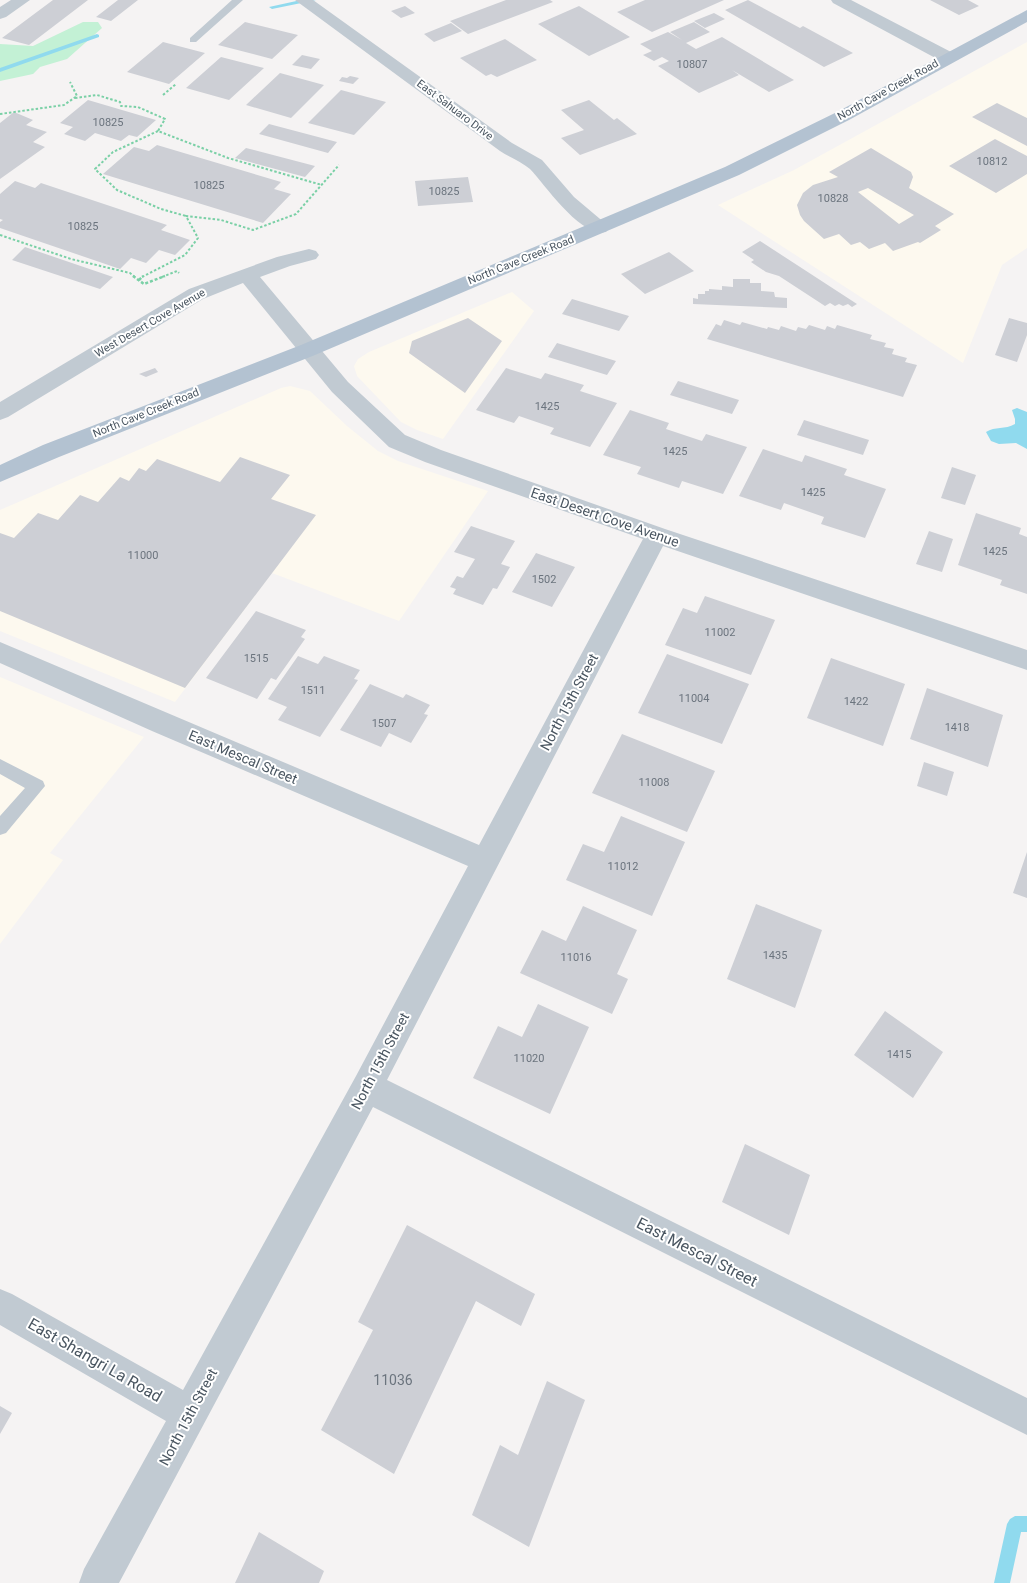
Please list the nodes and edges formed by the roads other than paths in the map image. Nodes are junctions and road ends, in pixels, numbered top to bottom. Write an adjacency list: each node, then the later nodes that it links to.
1 (22, 0): 5 (street)
2 (238, 0): 7 (lane)
3 (303, 0): 9 (street, East Sahuaro Drive)
4 (839, 0): 8 (street)
5 (0, 14)
6 (1027, 15): 8 (main road, North Cave Creek Road)
7 (193, 40)
8 (947, 57): 9 (main road, North Cave Creek Road)
9 (599, 228): 12 (main road, North Cave Creek Road)
10 (309, 255): 11 (street, West Desert Cove Avenue)
11 (247, 275): 12 (street, East Desert Cove Avenue); 13 (street, West Desert Cove Avenue)
12 (308, 350): 14 (main road, North Cave Creek Road); 15 (street, East Desert Cove Avenue)
13 (0, 412)
14 (0, 474)
15 (657, 535): 17 (street, East Desert Cove Avenue); 20 (street, North 15th Street)
16 (0, 652): 20 (street, East Mescal Street)
17 (1027, 660)
18 (0, 766): 19 (lane)
19 (0, 828)
20 (486, 861): 21 (street, North 15th Street)
21 (367, 1087): 23 (street, North 15th Street); 24 (street, East Mescal Street)
22 (0, 1306): 23 (street, East Shangri La Road)
23 (189, 1414): 25 (street, North 15th Street)
24 (1027, 1418)
25 (98, 1583)

